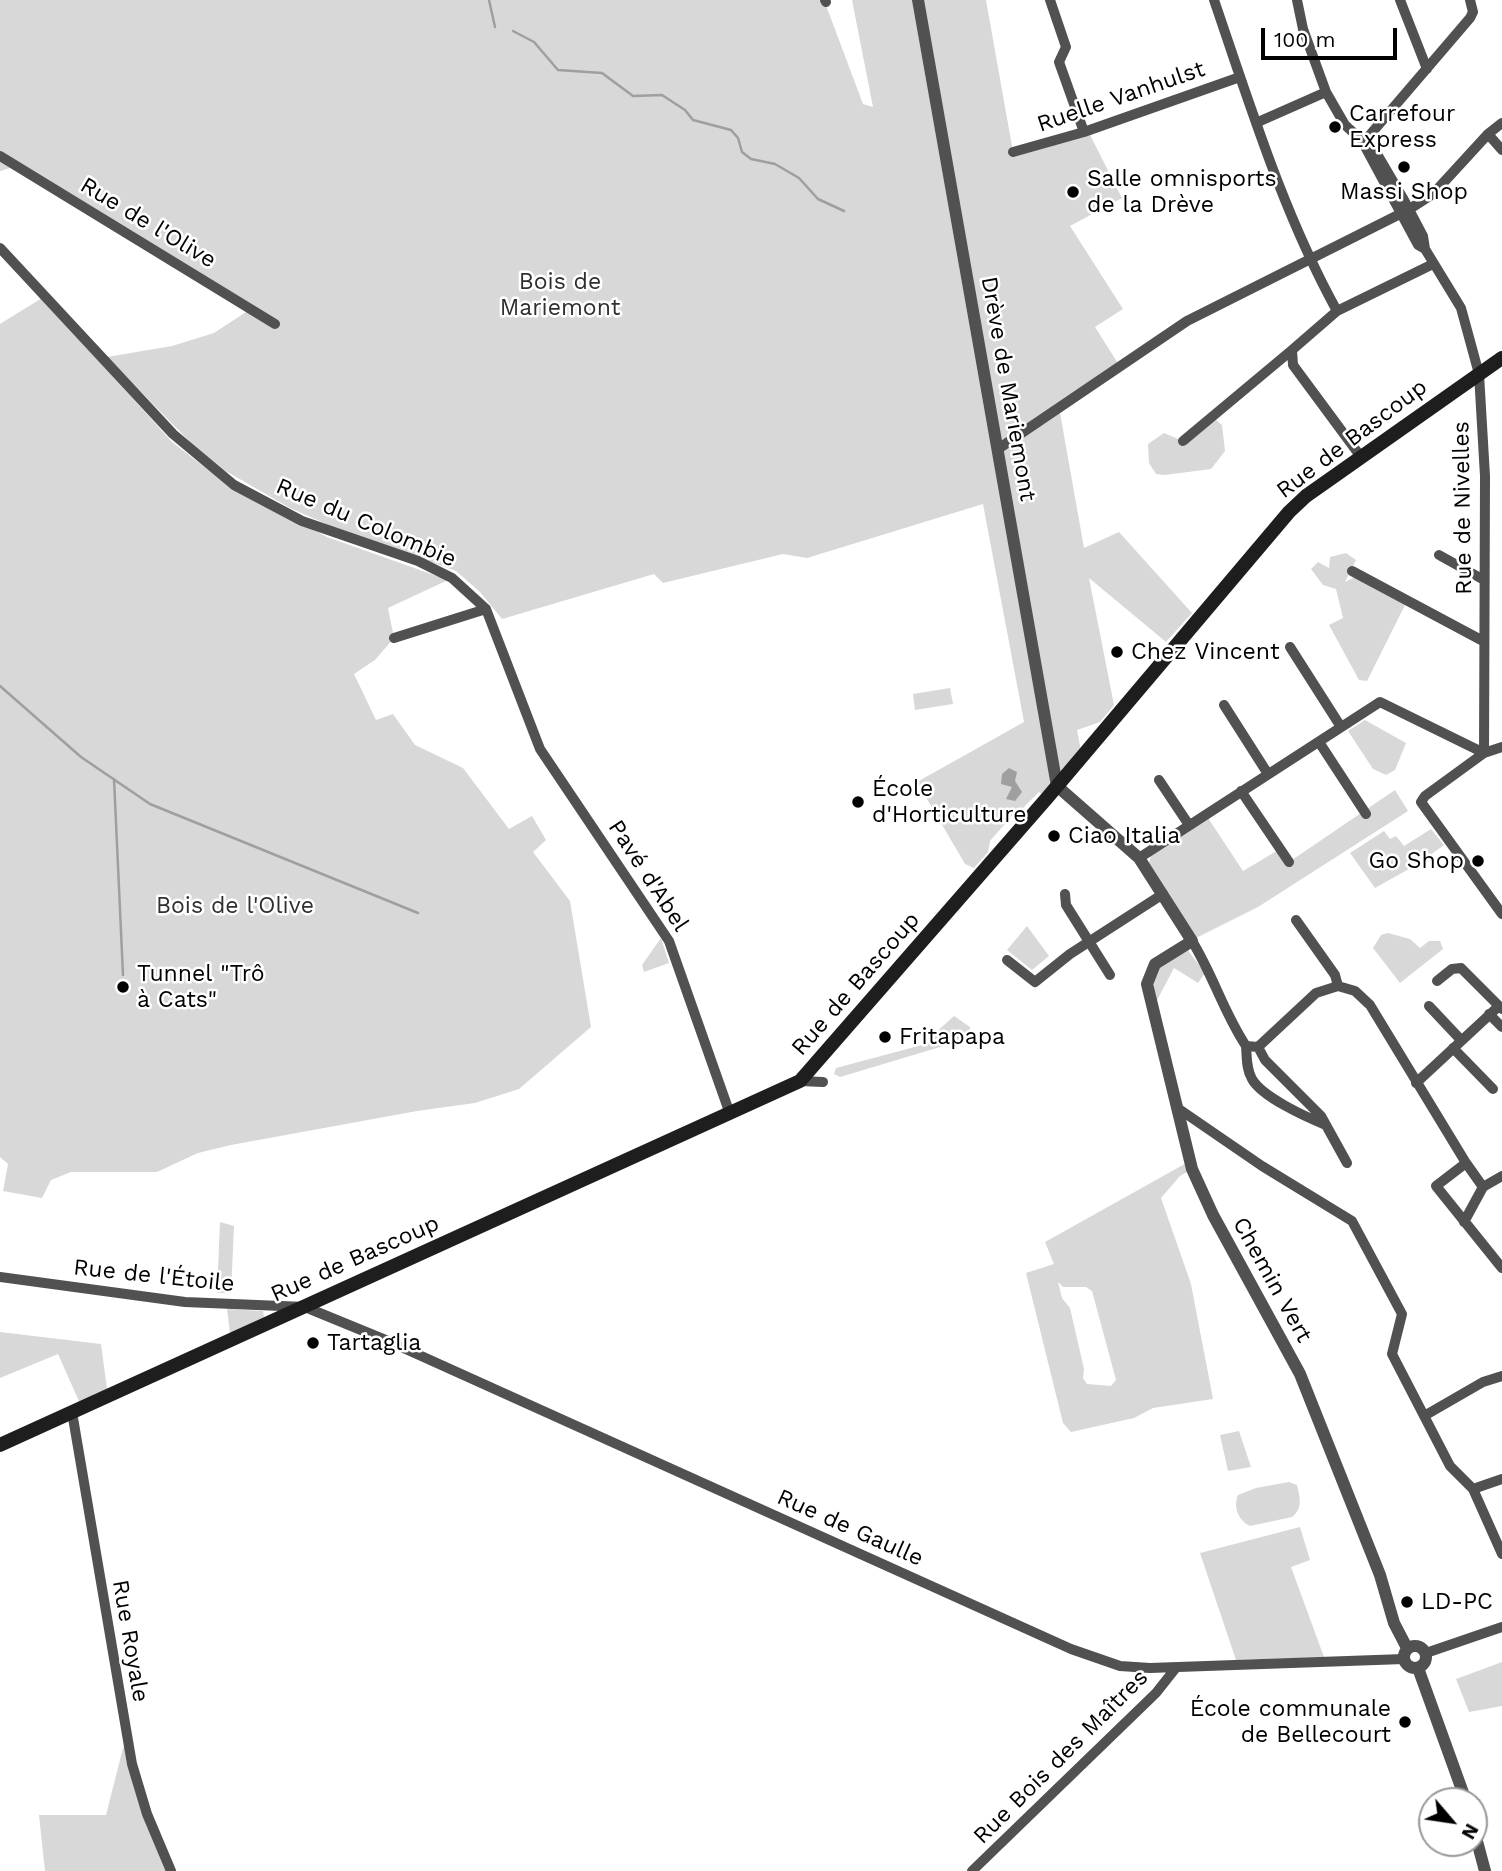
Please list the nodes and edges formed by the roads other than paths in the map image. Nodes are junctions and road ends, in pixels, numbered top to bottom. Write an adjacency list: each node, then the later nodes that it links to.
1 (918, 0): 28 (street, Drève de Mariemont)
2 (1050, 0): 12 (street)
3 (1214, 0): 8 (street)
4 (1297, 0): 9 (street, Rue de Nivelles)
5 (1400, 0): 7 (street)
6 (1470, 0): 7 (street)
7 (1427, 69): 14 (street)
8 (1240, 77): 10 (street); 12 (street, Ruelle Vanhulst)
9 (1326, 92): 10 (street); 14 (street, Rue de Nivelles)
10 (1258, 122): 20 (street)
11 (1502, 123): 13 (street)
12 (1084, 132): 16 (street, Ruelle Vanhulst)
13 (1488, 134): 15 (street); 18 (street)
14 (1363, 143): 18 (street, Rue de Nivelles)
15 (1502, 150)
16 (1013, 152)
17 (0, 156): 23 (street, Rue de l'Olive)
18 (1404, 212): 20 (street); 21 (street, Rue de Nivelles)
19 (0, 248): 33 (street, Rue du Colombie)
20 (1309, 260): 22 (street); 28 (street)
21 (1433, 264): 22 (street); 26 (street, Rue de Nivelles)
22 (1337, 311): 24 (street)
23 (275, 324)
24 (1292, 350): 27 (street); 29 (street)
25 (1502, 358): 26 (main road, Rue de Bascoup)
26 (1479, 374): 29 (main road, Rue de Bascoup); 32 (street, Rue de Nivelles)
27 (1183, 441)
28 (998, 449): 45 (street, Drève de Mariemont)
29 (1361, 457): 45 (main road, Rue de Bascoup)
30 (1439, 555): 32 (street)
31 (1352, 571): 35 (street, Rue de Nivelles)
32 (1484, 580): 35 (street, Rue de Nivelles)
33 (486, 609): 34 (street); 41 (street, Rue du Colombie)
34 (394, 638)
35 (1483, 641): 42 (street, Rue de Nivelles)
36 (1290, 647): 38 (street)
37 (1224, 705): 43 (street)
38 (1341, 727): 39 (street); 42 (street)
39 (1319, 742): 43 (street); 47 (street)
40 (1502, 747): 42 (street)
41 (540, 749): 74 (street, Pavé d'Abel)
42 (1484, 753): 53 (street)
43 (1268, 774): 46 (street)
44 (1159, 780): 48 (street)
45 (1057, 786): 49 (street); 69 (main road, Rue de Bascoup)
46 (1241, 791): 48 (street); 50 (street)
47 (1366, 813)
48 (1189, 825): 49 (street)
49 (1139, 858): 52 (street)
50 (1289, 862)
51 (1065, 894): 55 (street)
52 (1163, 894): 55 (street); 56 (street)
53 (1502, 914)
54 (1297, 920): 60 (street)
55 (1090, 942): 57 (street); 58 (street)
56 (1192, 942): 66 (street); 73 (street, Chemin Vert)
57 (1007, 960)
58 (1111, 975)
59 (1437, 981): 62 (street)
60 (1338, 986): 67 (street); 71 (street)
61 (1429, 1006): 65 (street)
62 (1501, 1007): 63 (street)
63 (1489, 1014): 64 (street); 65 (street)
64 (1502, 1027)
65 (1461, 1040): 68 (street)
66 (1246, 1046): 67 (street); 75 (street)
67 (1258, 1047): 75 (street)
68 (1453, 1048): 71 (street); 72 (street)
69 (800, 1081): 70 (street); 74 (main road, Rue de Bascoup)
70 (823, 1082)
71 (1416, 1083): 77 (street)
72 (1493, 1089)
73 (1176, 1107): 86 (street); 93 (street, Chemin Vert)
74 (730, 1114): 83 (main road, Rue de Bascoup)
75 (1326, 1125): 76 (street)
76 (1347, 1163)
77 (1466, 1163): 79 (street); 80 (street)
78 (1502, 1176): 79 (street)
79 (1483, 1187): 80 (street)
80 (1464, 1222): 81 (street)
81 (1502, 1268)
82 (0, 1277): 83 (street, Rue de l'Étoile)
83 (305, 1307): 85 (main road, Rue de Bascoup); 95 (street, Rue de Gaulle)
84 (1502, 1376): 86 (street)
85 (72, 1412): 87 (main road, Rue de Bascoup); 97 (street, Rue Royale)
86 (1424, 1416): 89 (street)
87 (0, 1445)
88 (1502, 1479): 89 (street)
89 (1473, 1489): 90 (street)
90 (1502, 1554)
91 (1502, 1627): 92 (street)
92 (1426, 1653): 93 (street); 94 (street)
93 (1406, 1654): 94 (street); 95 (street, Rue de Gaulle)
94 (1418, 1668): 96 (street)
95 (1175, 1669): 98 (street, Rue Bois des Maîtres)
96 (1460, 1787)
97 (171, 1871)
98 (972, 1871)

